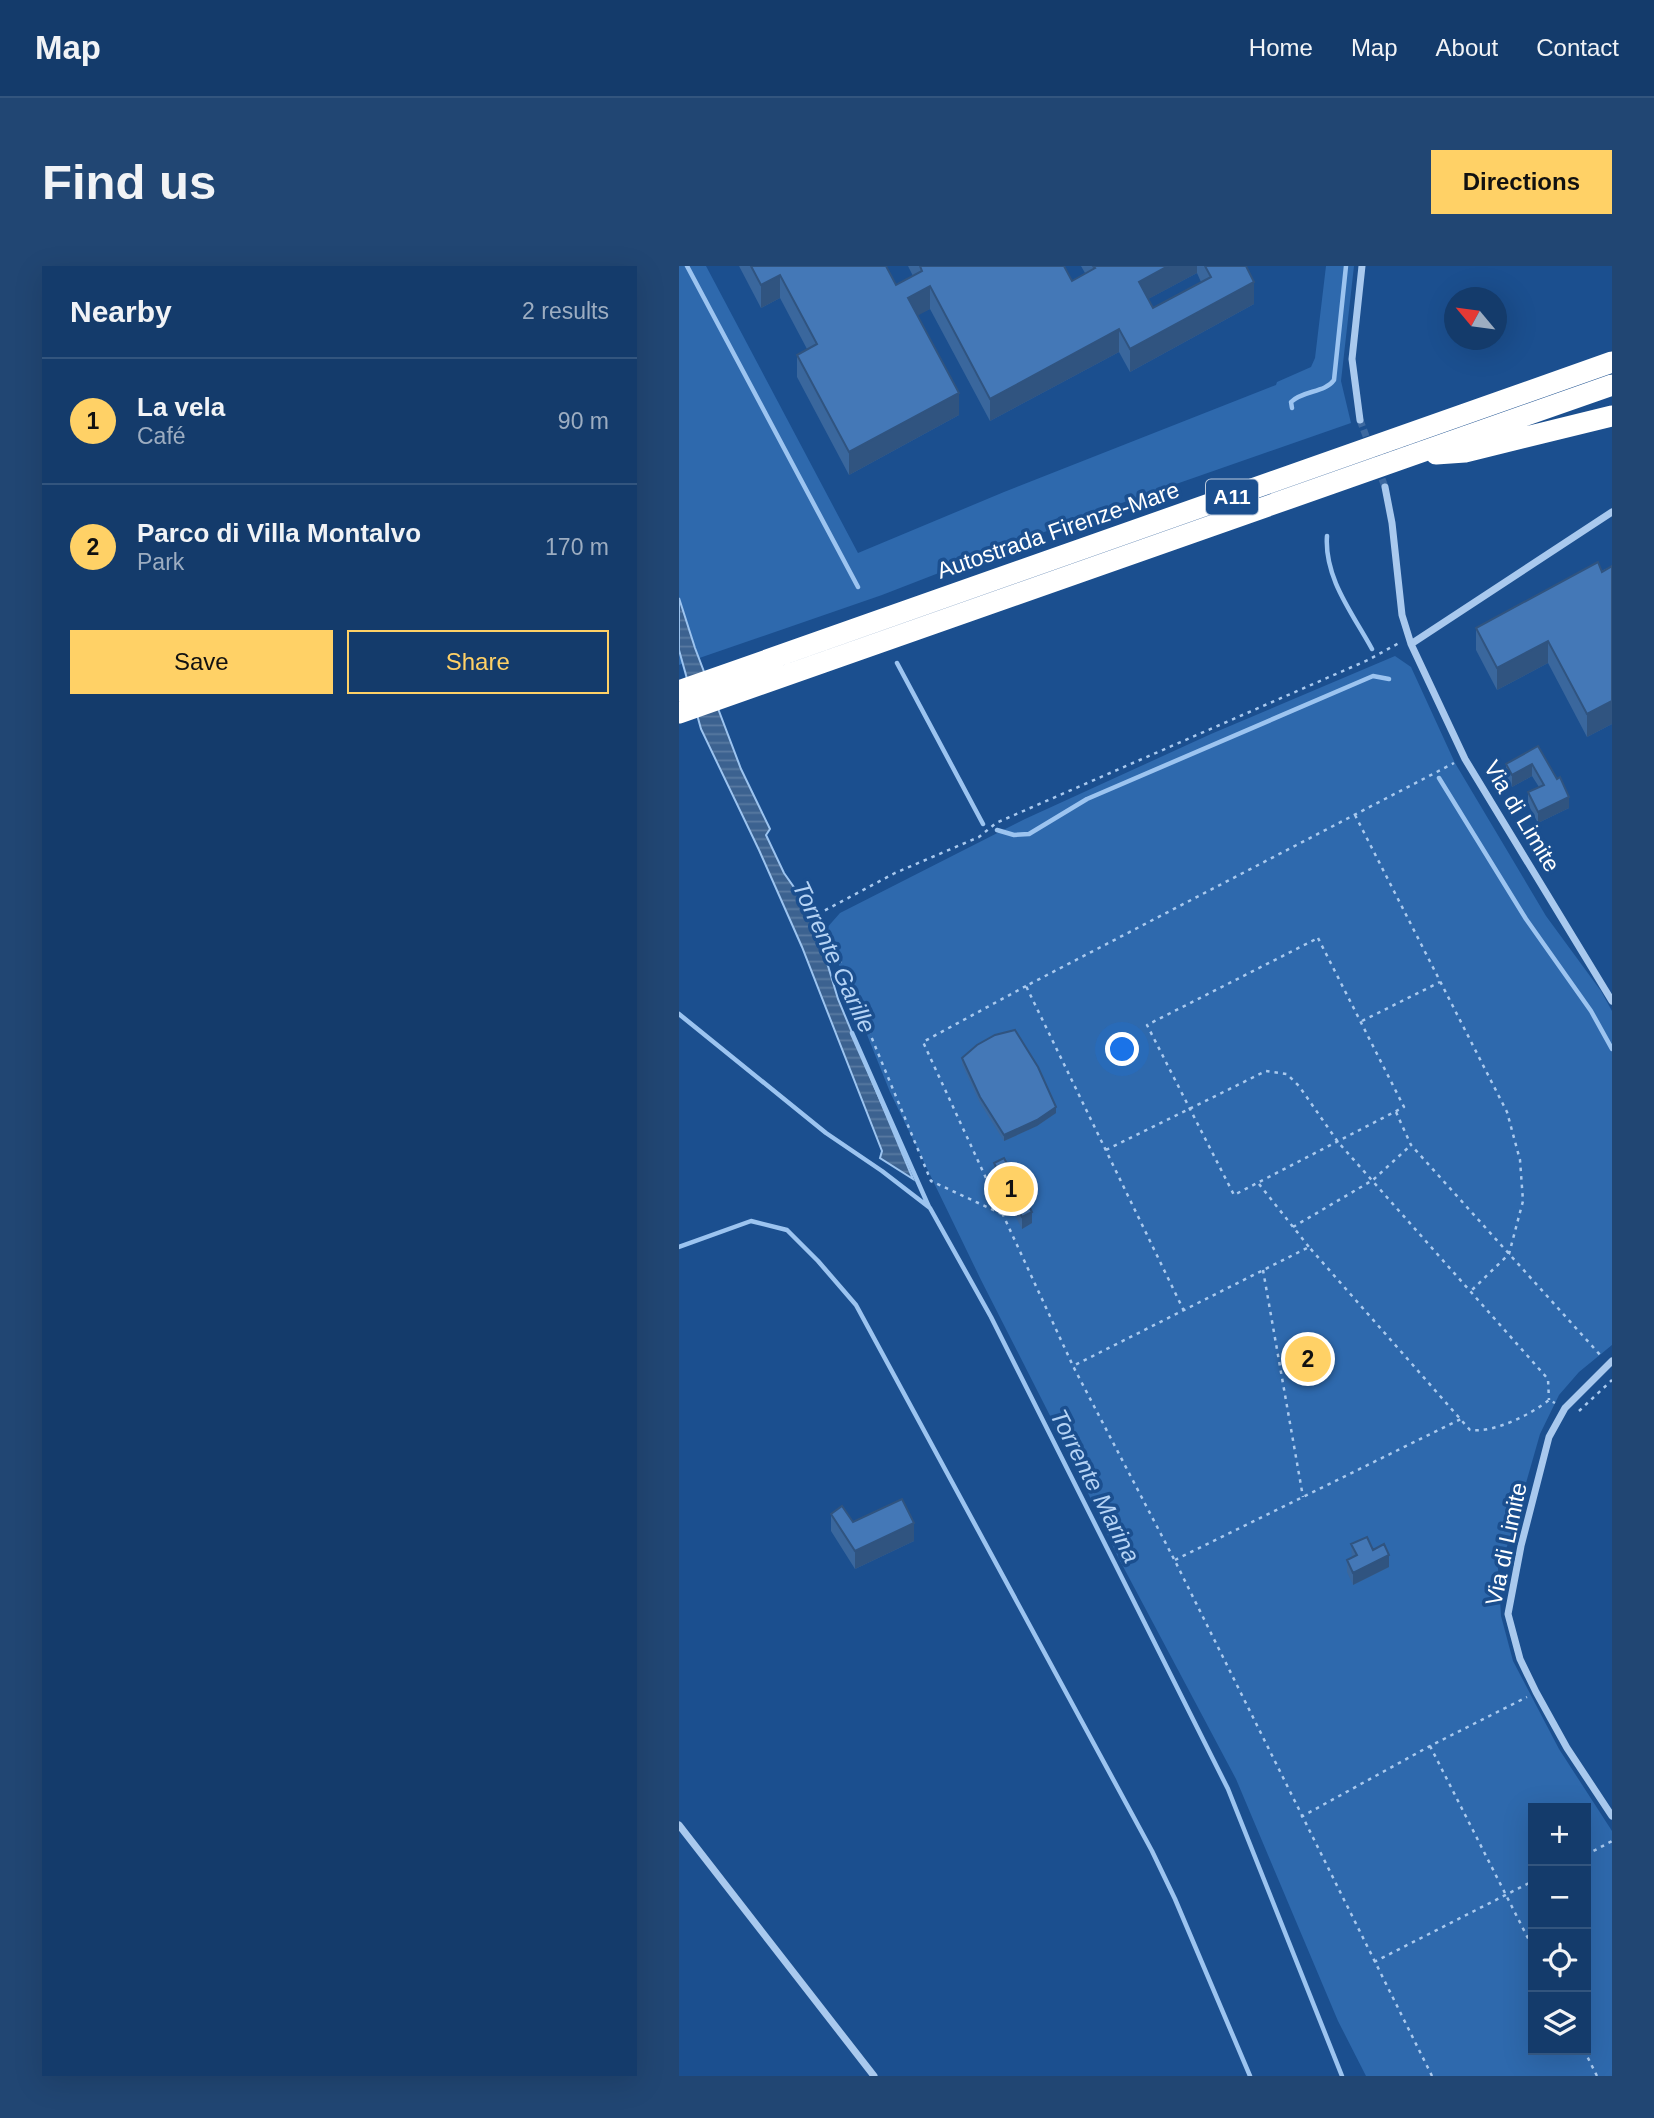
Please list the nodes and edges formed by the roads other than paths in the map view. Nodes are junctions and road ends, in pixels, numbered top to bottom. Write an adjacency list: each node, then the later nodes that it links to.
1 (1362, 266): 5 (street)
2 (1612, 362): 10 (highway, Autostrada Firenze-Mare / A11)
3 (1612, 385): 6 (highway, Autostrada Firenze-Mare / A11)
4 (1612, 416): 6 (highway)
5 (1360, 420)
6 (1406, 457): 11 (highway, Autostrada Firenze-Mare / A11)
7 (1385, 486): 9 (street, Via di Limite)
8 (1612, 512): 9 (street)
9 (1411, 643): 12 (street, Via di Limite)
10 (679, 691)
11 (679, 713)
12 (1612, 1001)
13 (1610, 1363): 14 (street, Via di Limite)
14 (1612, 1816)
15 (679, 1825): 16 (street)
16 (874, 2076)

